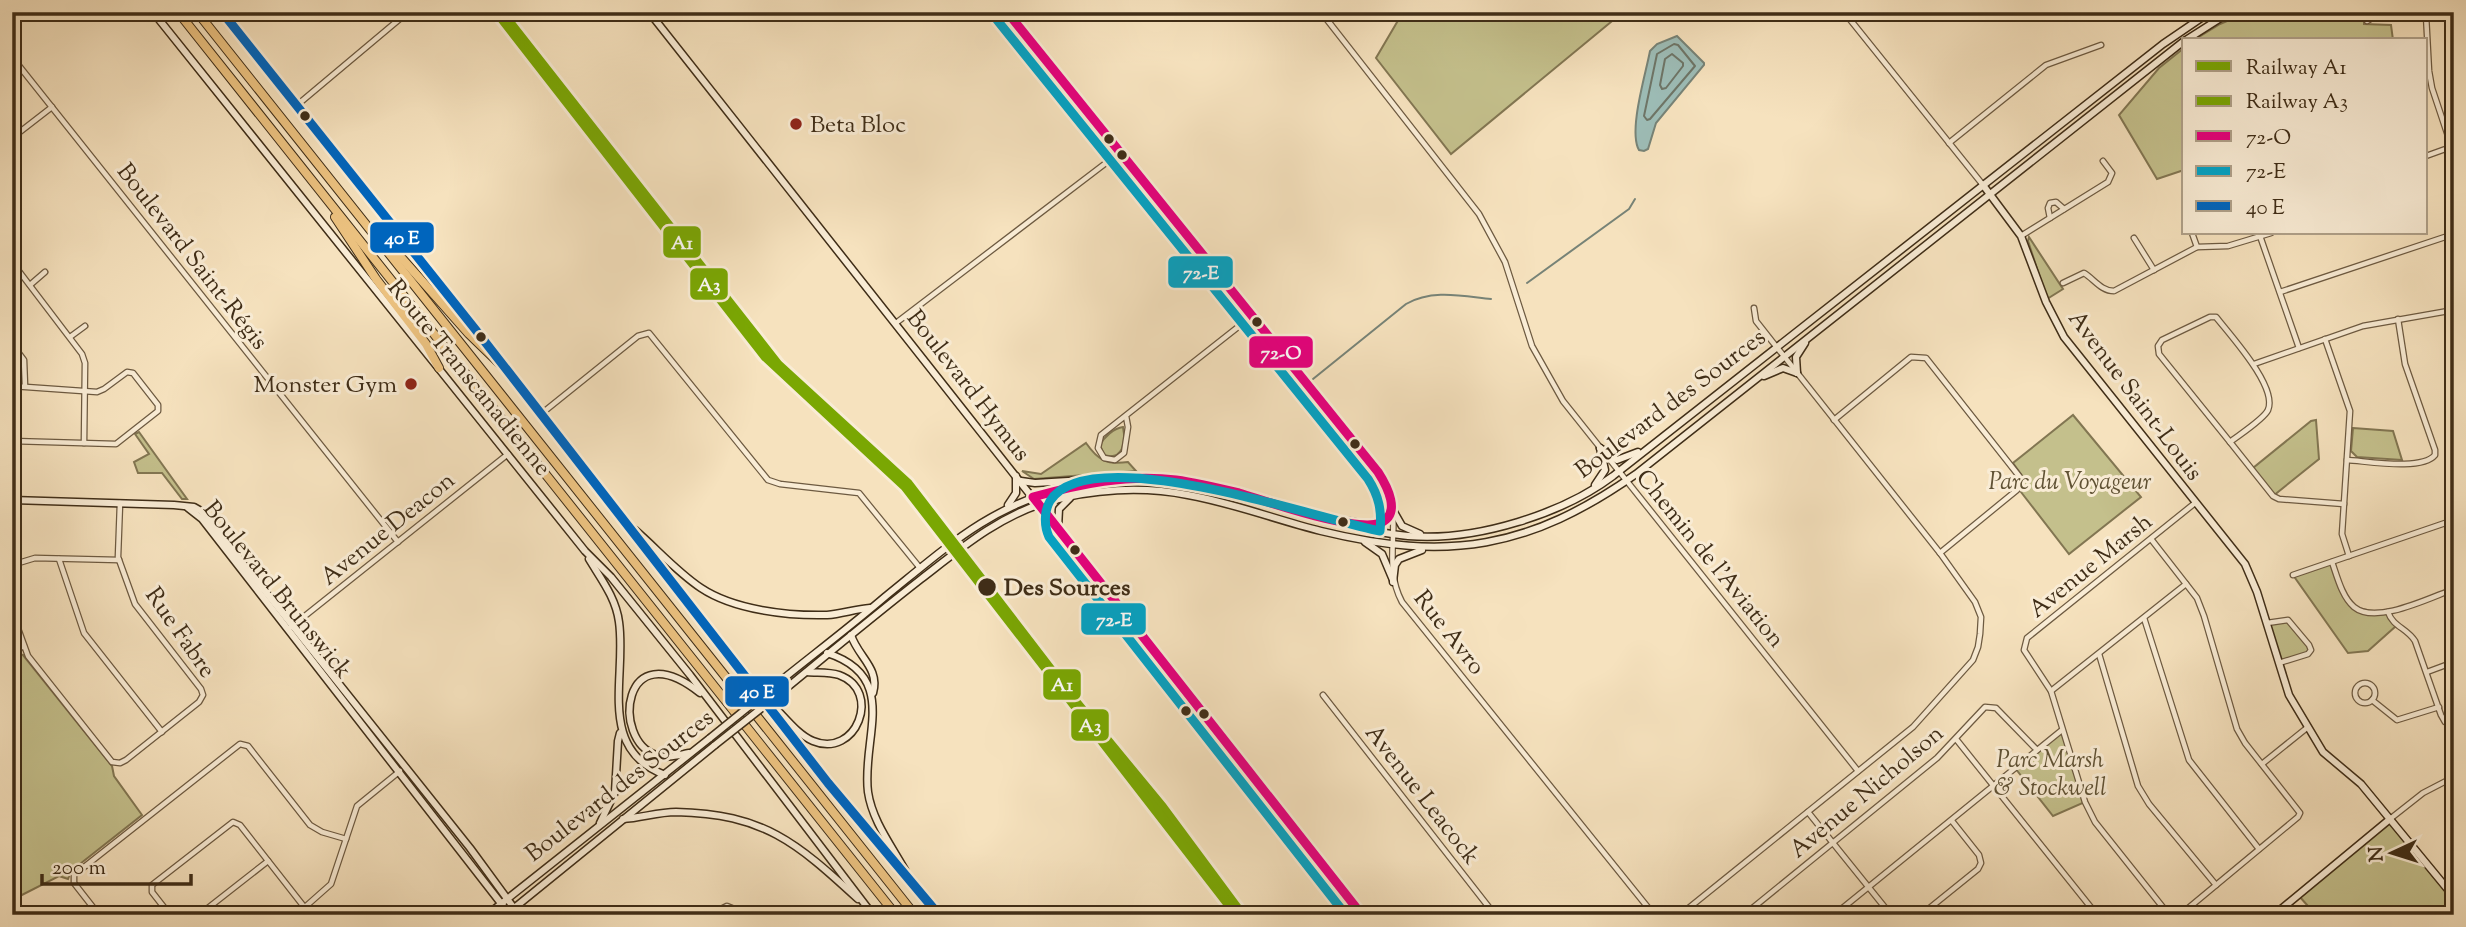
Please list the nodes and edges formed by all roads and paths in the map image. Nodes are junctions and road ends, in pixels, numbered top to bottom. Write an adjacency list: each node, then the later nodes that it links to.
1 (153, 12): 64 (main road, Route Transcanadienne)
2 (178, 12): 30 (highway)
3 (197, 12): 32 (highway)
4 (222, 12): 21 (main road, Route Transcanadienne)
5 (408, 12): 21 (street)
6 (649, 12): 53 (main road, Boulevard Hymus)
7 (1007, 12): 26 (street, Rue Avro)
8 (1321, 12): 77 (street, Chemin de l'Aviation)
9 (1844, 12): 24 (street)
10 (2210, 12): 31 (main road, Boulevard des Sources)
11 (2230, 12): 15 (main road, Boulevard des Sources)
12 (2454, 13): 13 (street)
13 (2426, 15): 14 (street); 16 (street)
14 (2367, 21)
15 (2190, 38)
16 (2427, 38)
17 (2182, 43): 33 (main road, Boulevard des Sources)
18 (2101, 45): 24 (street)
19 (2428, 52): 25 (street)
20 (12, 57): 22 (street, Boulevard Saint-Régis)
21 (296, 106): 63 (main road, Route Transcanadienne)
22 (52, 107): 23 (street); 104 (street, Boulevard Saint-Régis)
23 (12, 138)
24 (1949, 143): 31 (street)
25 (2451, 147): 27 (street); 28 (street)
26 (1119, 153): 51 (street, Rue Avro); 53 (street)
27 (2454, 154)
28 (2428, 155)
29 (2103, 161): 34 (street)
30 (302, 169): 64 (highway); 184 (highway)
31 (1983, 185): 33 (main road, Avenue Saint-Louis); 59 (main road, Boulevard des Sources)
32 (342, 194): 63 (highway); 185 (highway)
33 (1990, 194): 39 (main road, Avenue Saint-Louis); 55 (main road, Boulevard des Sources)
34 (2064, 209): 35 (street); 35 (street)
35 (2050, 218): 39 (street)
36 (2192, 234): 42 (street)
37 (2267, 234): 40 (street)
38 (2454, 234): 48 (street)
39 (2021, 236): 91 (main road, Avenue Saint-Louis)
40 (2260, 236): 42 (street); 48 (street)
41 (2134, 238): 44 (street)
42 (2197, 247): 44 (street)
43 (12, 262): 47 (street)
44 (2154, 270): 46 (street)
45 (45, 272): 47 (street)
46 (2063, 283)
47 (29, 285): 56 (street)
48 (2280, 292): 60 (street)
49 (1754, 308): 59 (street)
50 (2454, 310): 52 (street)
51 (1252, 316): 71 (street); 88 (street, Rue Avro)
52 (2398, 319): 57 (street); 79 (street)
53 (896, 323): 81 (main road, Boulevard Hymus)
54 (85, 326): 56 (street)
55 (1811, 336): 61 (main road, Boulevard des Sources); 65 (main road)
56 (70, 337): 69 (street)
57 (2325, 339): 60 (street); 79 (street)
58 (12, 344): 68 (street)
59 (1776, 347): 61 (street); 76 (main road, Boulevard des Sources)
60 (2300, 348): 62 (street)
61 (1784, 357): 65 (street); 66 (main road, Boulevard des Sources)
62 (2254, 363): 74 (street); 74 (street)
63 (503, 367): 70 (main road, Route Transcanadienne)
64 (439, 368): 78 (main road, Route Transcanadienne)
65 (1797, 373): 66 (main road); 72 (street)
66 (1753, 381): 82 (main road, Boulevard des Sources)
67 (12, 386): 68 (street)
68 (25, 386): 69 (street)
69 (85, 391): 75 (street); 75 (street)
70 (541, 414): 98 (main road, Route Transcanadienne); 114 (street)
71 (1126, 416): 71 (street)
72 (1834, 420): 108 (street); 108 (street)
73 (12, 441): 75 (street)
74 (2230, 442): 92 (street)
75 (84, 443)
76 (1648, 447): 77 (main road); 80 (main road, Boulevard des Sources)
77 (1600, 448): 80 (street, Chemin de l'Aviation); 85 (main road)
78 (508, 454): 104 (street, Avenue Deacon); 107 (main road, Route Transcanadienne)
79 (2347, 460): 92 (street)
80 (1618, 471): 82 (street, Chemin de l'Aviation); 85 (main road, Boulevard des Sources)
81 (1016, 474): 83 (main road, Boulevard Hymus); 94 (main road)
82 (1626, 480): 106 (main road, Boulevard des Sources); 152 (street, Chemin de l'Aviation)
83 (1021, 481): 84 (main road); 87 (main road, Boulevard Hymus)
84 (1098, 481): 87 (main road, Boulevard des Sources); 96 (main road, Boulevard des Sources)
85 (1592, 489): 101 (main road, Boulevard des Sources)
86 (1073, 496): 93 (main road, Boulevard des Sources); 99 (main road); 103 (main road, Boulevard des Sources)
87 (1033, 497): 93 (main road, Boulevard Hymus); 94 (main road, Boulevard des Sources)
88 (1392, 499): 95 (street, Rue Avro); 96 (main road)
89 (12, 500): 90 (main road)
90 (120, 503): 111 (street, Rue Fabre); 124 (main road, Boulevard Brunswick)
91 (2195, 503): 102 (street, Avenue Marsh); 123 (main road, Avenue Saint-Louis)
92 (2344, 504): 109 (street)
93 (1039, 505): 99 (main road, Boulevard Hymus); 125 (main road, Boulevard des Sources)
94 (1006, 508): 114 (main road, Boulevard des Sources)
95 (1394, 512): 100 (street, Rue Avro); 101 (main road)
96 (1322, 518): 100 (main road, Boulevard des Sources)
97 (2454, 520): 109 (street)
98 (626, 521): 119 (main road); 136 (main road)
99 (1059, 530): 187 (main road, Boulevard Hymus)
100 (1393, 534): 101 (main road, Boulevard des Sources); 105 (street, Rue Avro)
101 (1425, 537)
102 (2151, 539): 117 (street); 135 (street, Avenue Marsh)
103 (1363, 540): 105 (main road, Boulevard des Sources); 116 (main road)
104 (398, 542): 124 (street, Avenue Deacon)
105 (1391, 545): 106 (main road, Boulevard des Sources); 116 (street, Rue Avro)
106 (1434, 547): 116 (main road)
107 (584, 551): 139 (main road, Route Transcanadienne); 145 (main road)
108 (1940, 553): 152 (street)
109 (2348, 556): 112 (street)
110 (59, 559): 111 (street); 113 (street); 146 (street)
111 (119, 560): 146 (street, Rue Fabre)
112 (2332, 562): 115 (street); 121 (street)
113 (12, 565)
114 (920, 568): 119 (main road, Boulevard des Sources)
115 (2293, 575)
116 (1393, 582): 189 (street, Rue Avro)
117 (2186, 584): 122 (street); 150 (street)
118 (2454, 589): 121 (street)
119 (872, 608): 127 (main road, Boulevard des Sources)
120 (12, 612): 126 (street, Rue Fabre)
121 (2388, 612): 133 (street)
122 (2144, 618): 130 (street); 164 (street)
123 (2267, 623): 132 (main road, Avenue Saint-Louis); 132 (street)
124 (290, 627): 151 (main road, Boulevard Brunswick)
125 (851, 635): 129 (main road, Boulevard des Sources); 137 (main road)
126 (24, 646): 128 (street); 146 (street, Rue Fabre)
127 (818, 651): 129 (main road); 149 (main road, Boulevard des Sources, bridge)
128 (12, 652)
129 (828, 653): 134 (main road, Boulevard des Sources); 137 (main road)
130 (2099, 654): 135 (street); 167 (street)
131 (2454, 662): 133 (street)
132 (2279, 663): 143 (main road, Avenue Saint-Louis)
133 (2427, 672): 141 (street)
134 (807, 673): 136 (main road); 154 (main road, Boulevard des Sources, bridge)
135 (2051, 691): 144 (street, Avenue Marsh)
136 (759, 693): 166 (main road)
137 (872, 695): 166 (main road)
138 (1323, 695): 188 (street, Avenue Leacock)
139 (706, 698): 149 (main road); 172 (main road)
140 (2372, 699): 140 (street); 141 (street)
141 (2439, 707): 142 (street)
142 (2453, 725)
143 (2308, 727): 150 (street); 159 (main road, Avenue Saint-Louis)
144 (2063, 730): 148 (street); 198 (street, Avenue Marsh)
145 (621, 731): 153 (main road); 161 (main road)
146 (162, 732)
147 (1956, 739): 148 (street, Avenue Nicholson); 156 (street); 163 (street, Avenue Nicholson)
148 (2037, 750): 156 (street)
149 (691, 753): 153 (main road, Boulevard des Sources)
150 (2262, 764): 164 (street)
151 (401, 770): 162 (street); 170 (main road, Boulevard Brunswick); 171 (main road, Boulevard Brunswick)
152 (1858, 771): 157 (street)
153 (664, 775): 154 (main road); 161 (main road, Boulevard des Sources)
154 (674, 778): 158 (main road, Boulevard des Sources)
155 (2450, 779): 159 (street)
156 (1994, 785): 160 (street); 197 (street)
157 (1807, 812): 163 (street); 190 (street)
158 (623, 819): 172 (main road); 174 (main road, Boulevard des Sources)
159 (2390, 819): 169 (main road, Avenue Saint-Louis); 200 (main road)
160 (1952, 821): 168 (street); 194 (street)
161 (599, 825): 170 (main road, Boulevard des Sources)
162 (346, 839): 173 (street); 175 (street)
163 (1833, 843): 168 (street); 191 (street, Avenue Nicholson)
164 (2259, 849): 167 (street)
165 (268, 860): 173 (street); 176 (street); 177 (street)
166 (909, 877): 186 (main road)
167 (2216, 885): 199 (street)
168 (1869, 888): 192 (street); 193 (street)
169 (2454, 897)
170 (508, 898): 171 (main road, Boulevard des Sources); 174 (main road, Boulevard Brunswick)
171 (501, 903): 174 (main road, Boulevard Brunswick); 179 (main road, Boulevard des Sources)
172 (868, 907): 183 (main road)
173 (305, 908): 178 (street)
174 (510, 913): 180 (main road, Boulevard Brunswick)
175 (99, 915)
176 (170, 915)
177 (199, 915)
178 (296, 915)
179 (487, 915)
180 (519, 915)
181 (721, 915): 182 (street)
182 (733, 915)
183 (873, 915)
184 (896, 915)
185 (915, 915)
186 (939, 915)
187 (1362, 915)
188 (1495, 915)
189 (1654, 915)
190 (1680, 915)
191 (1744, 915)
192 (1834, 915)
193 (1891, 915)
194 (1921, 915)
195 (2013, 915): 196 (street)
196 (2025, 915)
197 (2097, 915)
198 (2169, 915)
199 (2180, 915)
200 (2274, 915)

